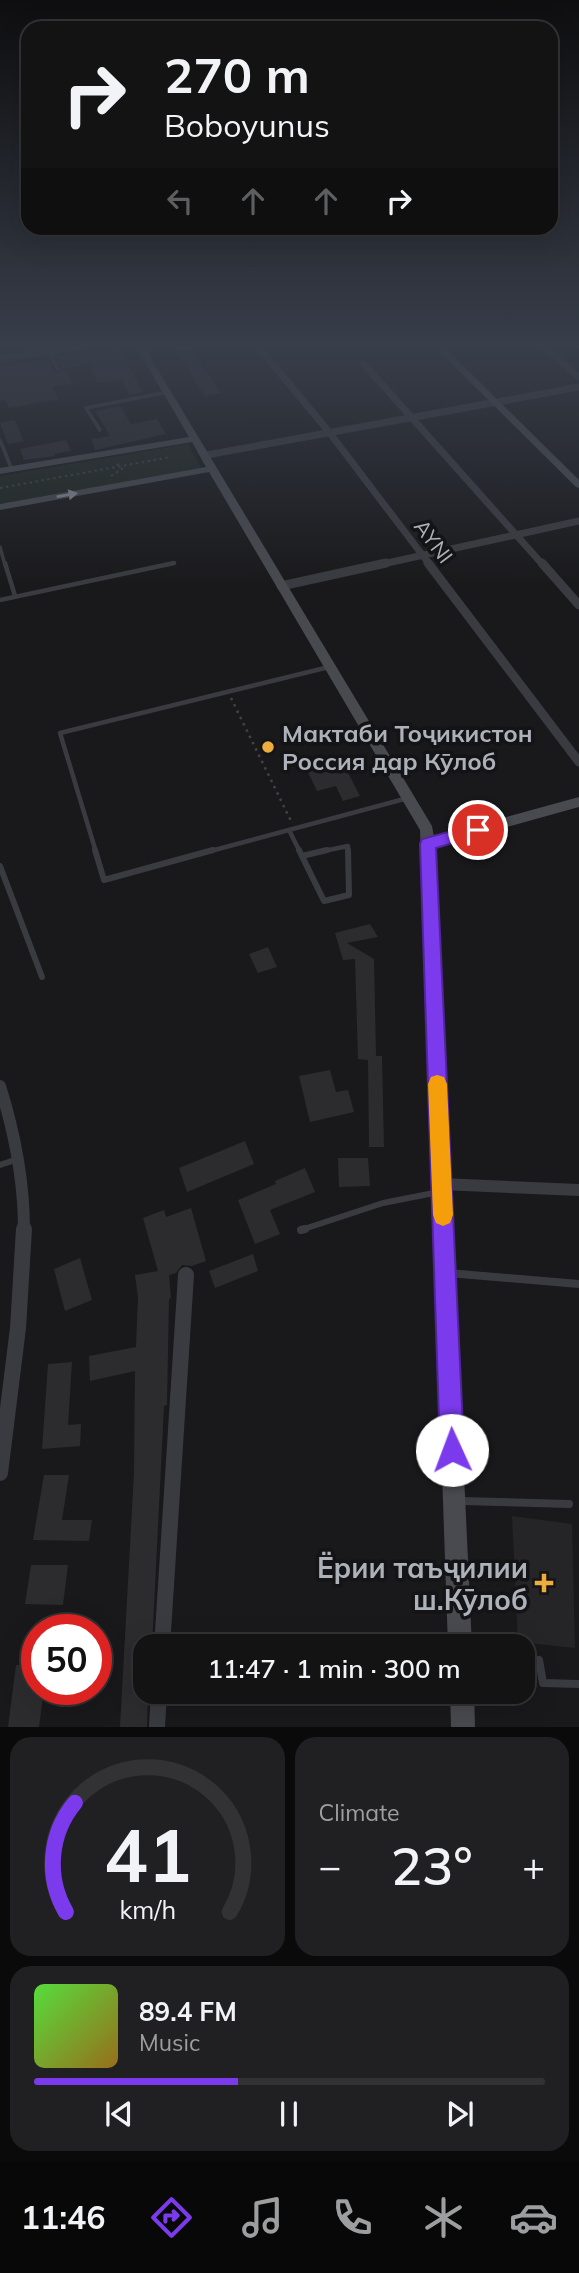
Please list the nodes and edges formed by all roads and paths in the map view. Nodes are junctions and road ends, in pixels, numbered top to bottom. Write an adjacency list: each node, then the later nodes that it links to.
1 (97, 426): 7 (lane)
2 (189, 426): 9 (main road)
3 (324, 426): 8 (street, AYNI)
4 (366, 426): 8 (street)
5 (416, 426): 22 (street)
6 (517, 426): 18 (main road)
7 (100, 430)
8 (329, 432): 13 (street); 24 (street, AYNI)
9 (197, 439): 13 (main road); 15 (main road)
10 (0, 440): 15 (lane)
11 (171, 457): 14 (path)
12 (109, 461): 14 (path)
13 (211, 462): 20 (main road, one-way to 13); 26 (main road)
14 (122, 466): 17 (path); 19 (path)
15 (12, 470): 16 (main road)
16 (0, 471)
17 (111, 476)
18 (579, 485)
19 (0, 488)
20 (0, 507)
21 (579, 521): 22 (street)
22 (516, 536): 24 (street); 29 (street)
23 (0, 547): 27 (lane)
24 (424, 555): 26 (street); 32 (street, AYNI)
25 (174, 563): 27 (lane)
26 (281, 586): 30 (main road)
27 (15, 596): 28 (lane)
28 (0, 600)
29 (579, 606)
30 (330, 667): 31 (lane); 33 (main road)
31 (228, 692): 35 (path); 35 (lane)
32 (579, 762)
33 (408, 798): 35 (lane); 36 (main road)
34 (579, 802): 36 (main road)
35 (292, 829): 37 (lane)
36 (428, 844): 43 (main road)
37 (302, 856): 37 (lane)
38 (0, 866): 39 (lane)
39 (42, 977)
40 (0, 1086): 41 (street)
41 (20, 1158): 42 (lane); 49 (street)
42 (0, 1166)
43 (442, 1188): 44 (street); 45 (lane); 46 (main road)
44 (579, 1190)
45 (301, 1230)
46 (445, 1273): 48 (lane); 50 (main road)
47 (186, 1275): 52 (street)
48 (579, 1284)
49 (0, 1473)
50 (454, 1500): 51 (lane); 53 (main road)
51 (569, 1504)
52 (163, 1634)
53 (459, 1634)
54 (535, 1660): 55 (lane)
55 (579, 1684)
56 (158, 1704): 58 (street)
57 (462, 1704): 59 (main road)
58 (157, 1727)
59 (463, 1727)

